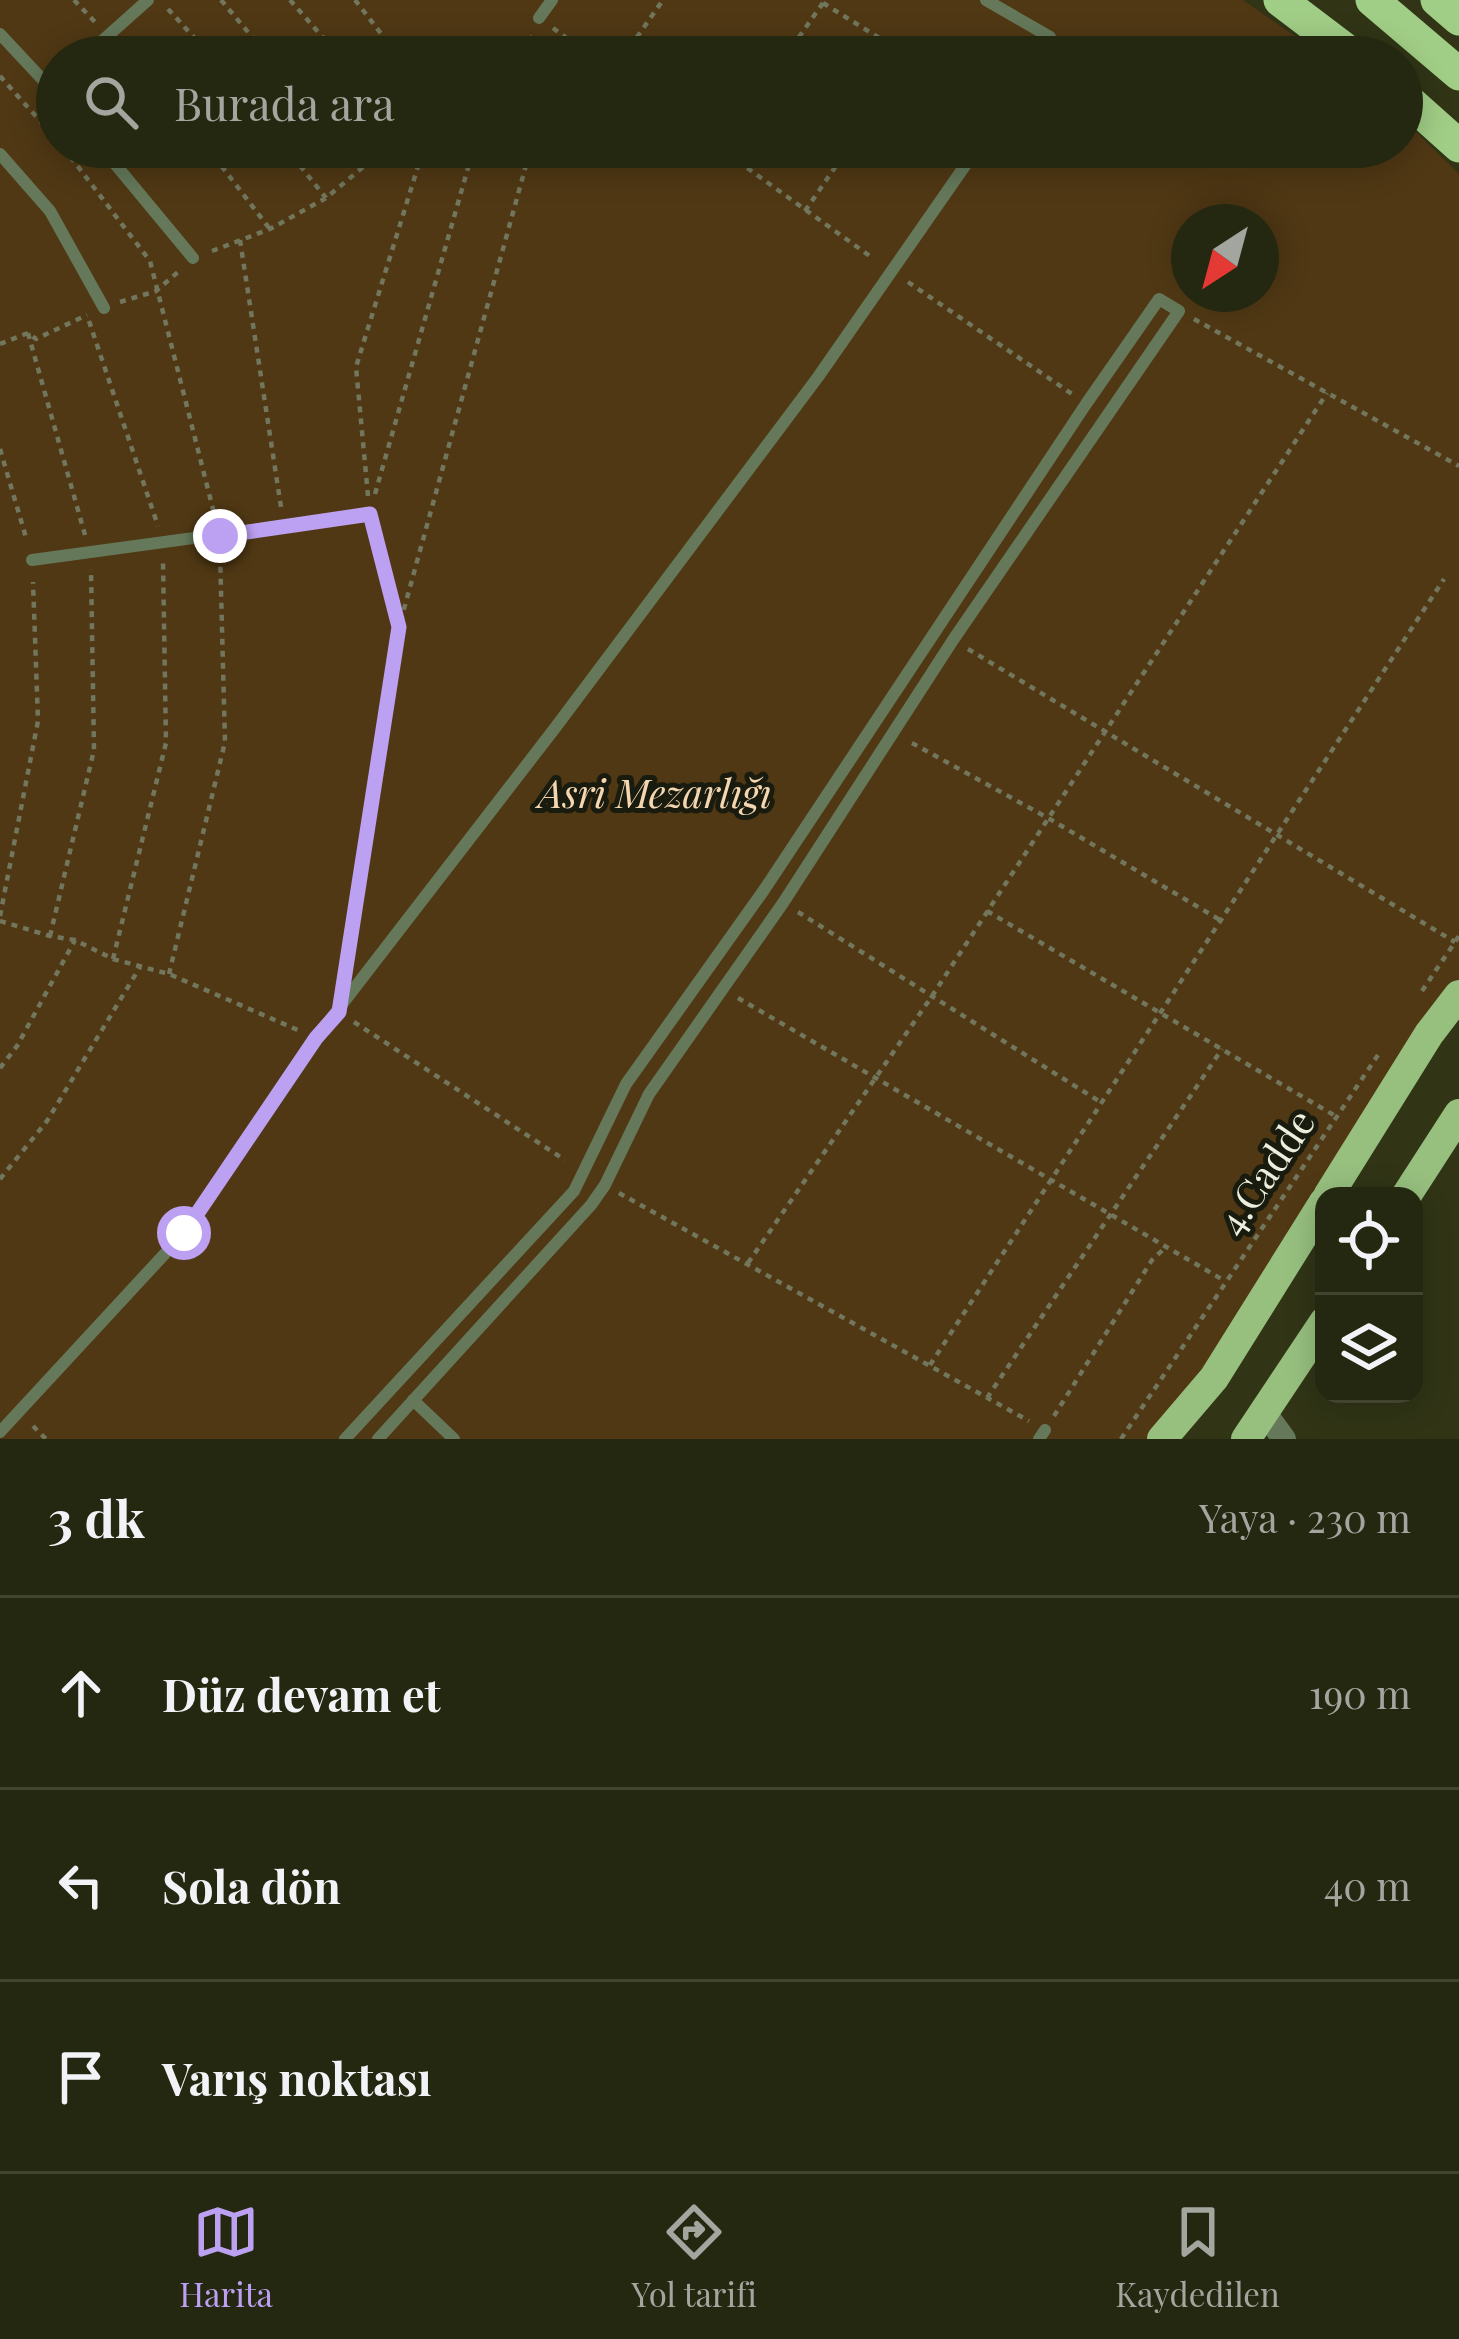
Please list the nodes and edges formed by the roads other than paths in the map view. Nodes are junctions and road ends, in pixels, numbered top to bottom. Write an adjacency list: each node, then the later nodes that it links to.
1 (148, 0): 10 (lane)
2 (552, 0): 7 (lane)
3 (986, 0): 11 (lane)
4 (1280, 0): 12 (highway)
5 (1372, 0): 13 (highway)
6 (1437, 0): 8 (highway)
7 (539, 18)
8 (1459, 19)
9 (0, 34): 15 (lane)
10 (108, 36)
11 (1048, 36)
12 (1327, 36)
13 (1414, 36)
14 (1423, 43): 16 (highway)
15 (36, 69)
16 (1459, 74)
17 (1423, 114): 18 (highway)
18 (1459, 146)
19 (0, 154): 23 (lane)
20 (118, 168): 22 (lane)
21 (963, 168): 34 (lane)
22 (193, 258)
23 (104, 308)
24 (370, 514): 25 (lane)
25 (32, 560)
26 (1459, 995): 28 (main road)
27 (1459, 1114): 29 (main road)
28 (1333, 1187)
29 (1412, 1187)
30 (1315, 1217): 38 (main road)
31 (1315, 1336): 33 (main road)
32 (413, 1400): 35 (lane); 36 (lane); 37 (lane)
33 (1264, 1413): 39 (main road); 40 (street)
34 (0, 1432)
35 (345, 1439)
36 (378, 1439)
37 (454, 1439)
38 (1162, 1439)
39 (1246, 1439)
40 (1285, 1439)

